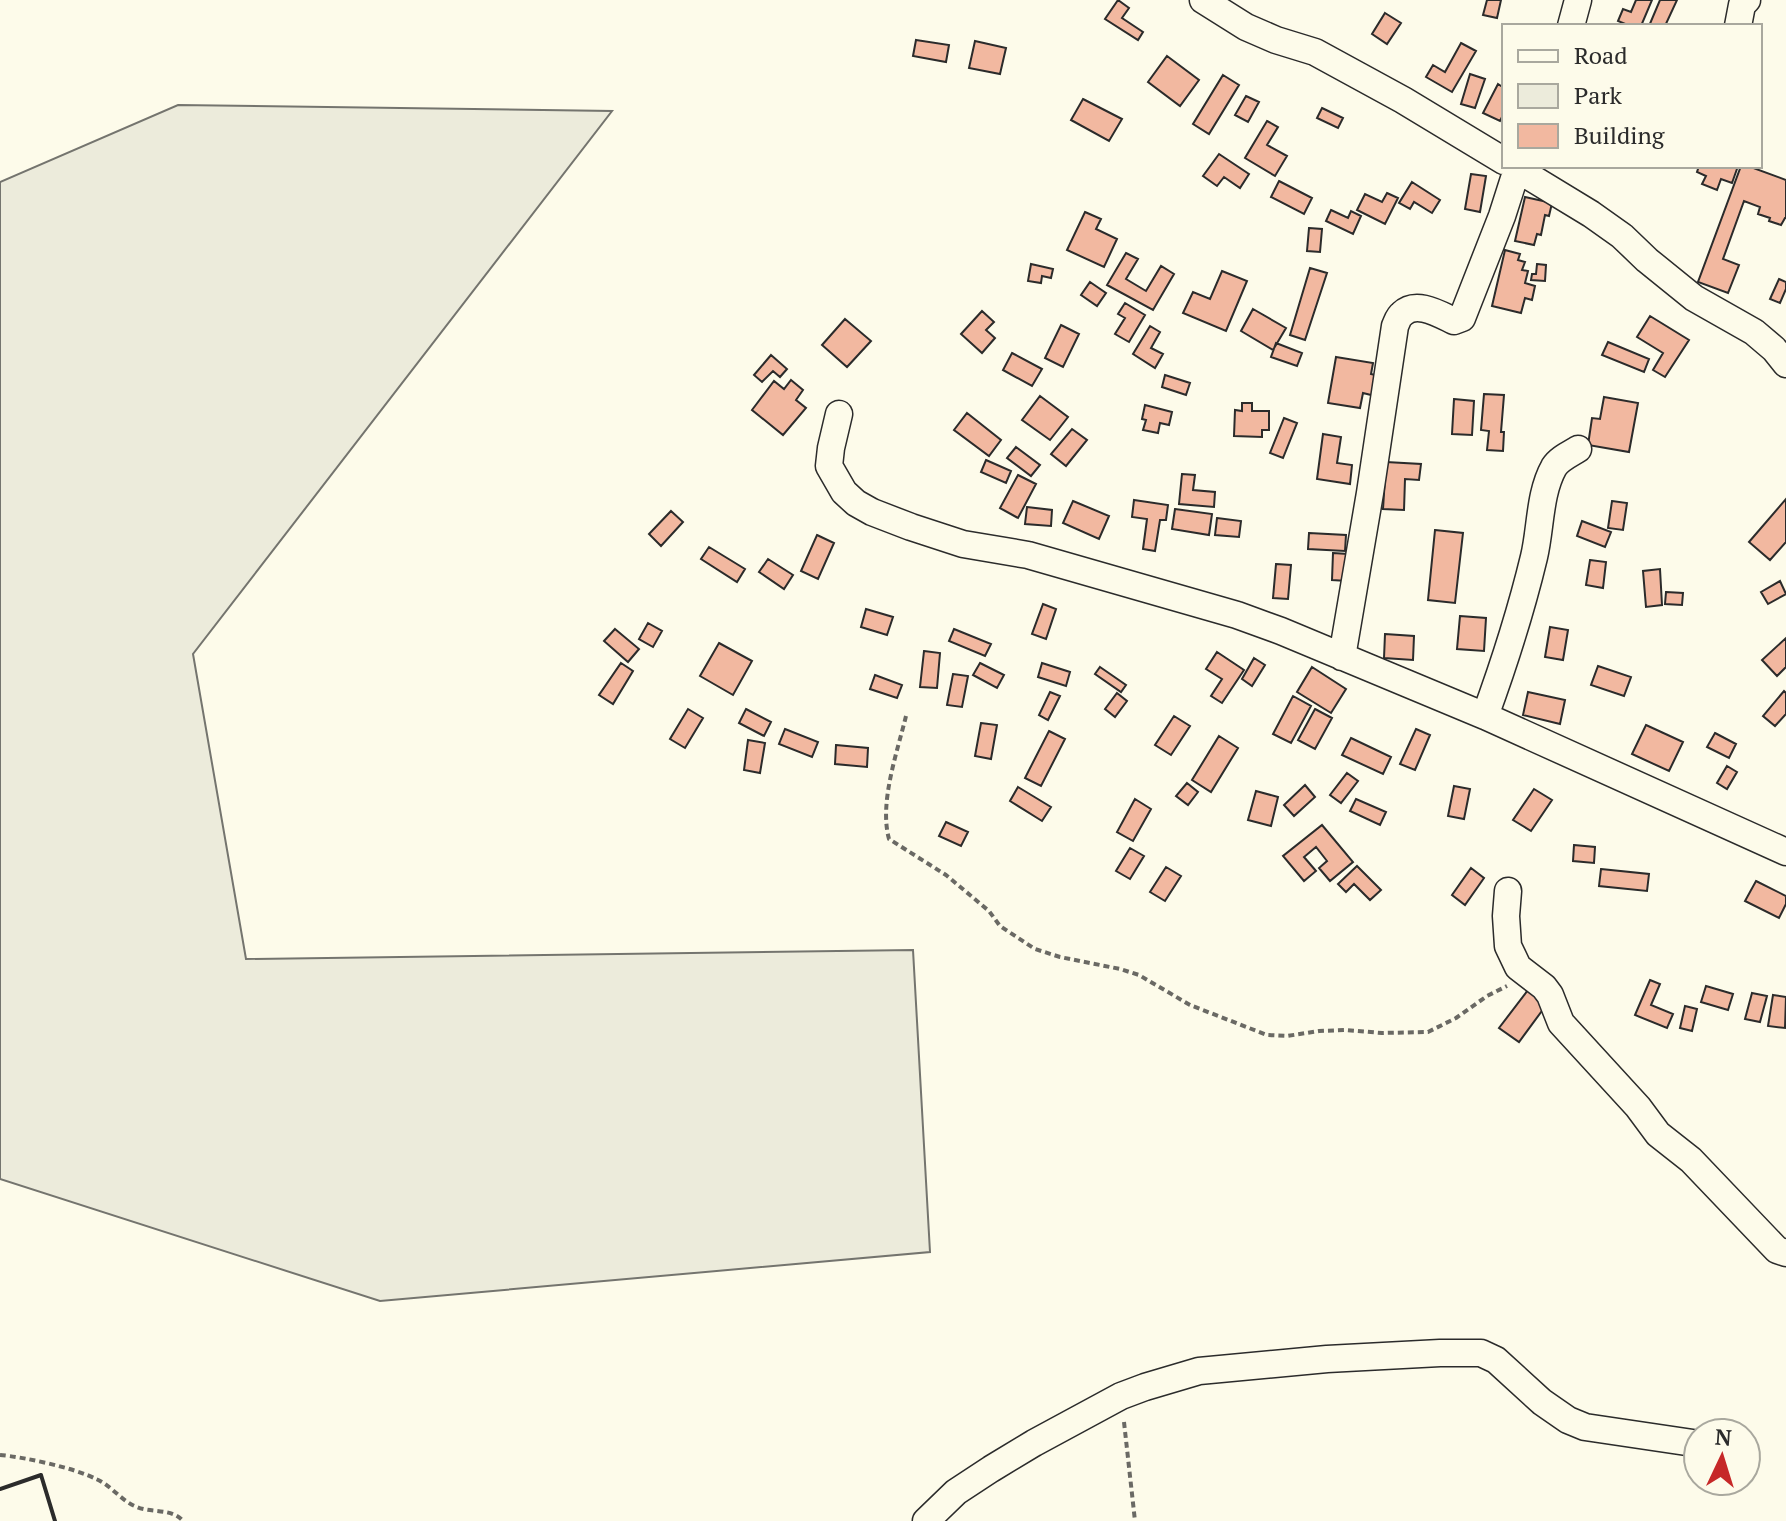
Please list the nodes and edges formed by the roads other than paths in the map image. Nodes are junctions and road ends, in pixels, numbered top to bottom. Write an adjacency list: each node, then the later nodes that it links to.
1 (1203, 0): 6 (street)
2 (1578, 0): 4 (street)
3 (1747, 0): 5 (street)
4 (1572, 24)
5 (1738, 24)
6 (1502, 158)
7 (1512, 168): 12 (street)
8 (1518, 168): 9 (street)
9 (1786, 364)
10 (839, 414): 12 (street)
11 (1578, 449): 13 (street)
12 (1342, 657): 13 (street)
13 (1485, 716): 14 (street)
14 (1783, 843)
15 (1508, 891): 16 (street)
16 (1786, 1253)
17 (1682, 1441): 18 (street)
18 (926, 1521)

